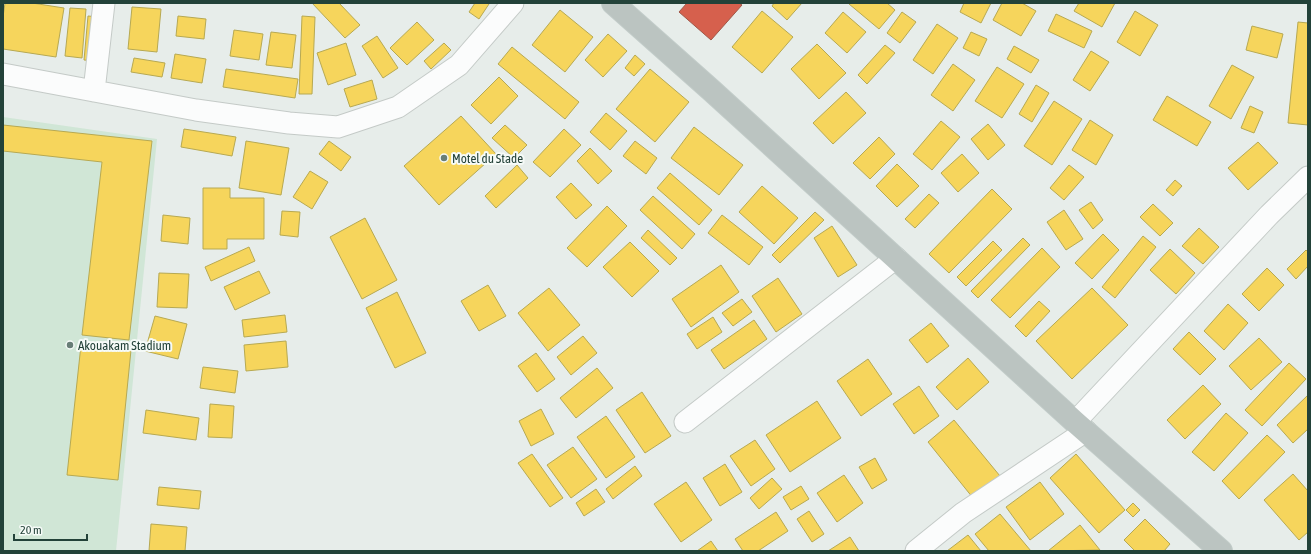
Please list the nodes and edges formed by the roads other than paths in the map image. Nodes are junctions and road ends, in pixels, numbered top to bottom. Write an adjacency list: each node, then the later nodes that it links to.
1 (104, 3): 5 (street)
2 (513, 3): 5 (street)
3 (613, 3): 7 (highway)
4 (3, 74): 5 (street)
5 (94, 91)
6 (1308, 177): 9 (street)
7 (896, 258): 8 (street); 9 (highway)
8 (685, 422)
9 (1080, 426): 10 (street); 11 (highway)
10 (916, 551)
11 (1221, 551)

